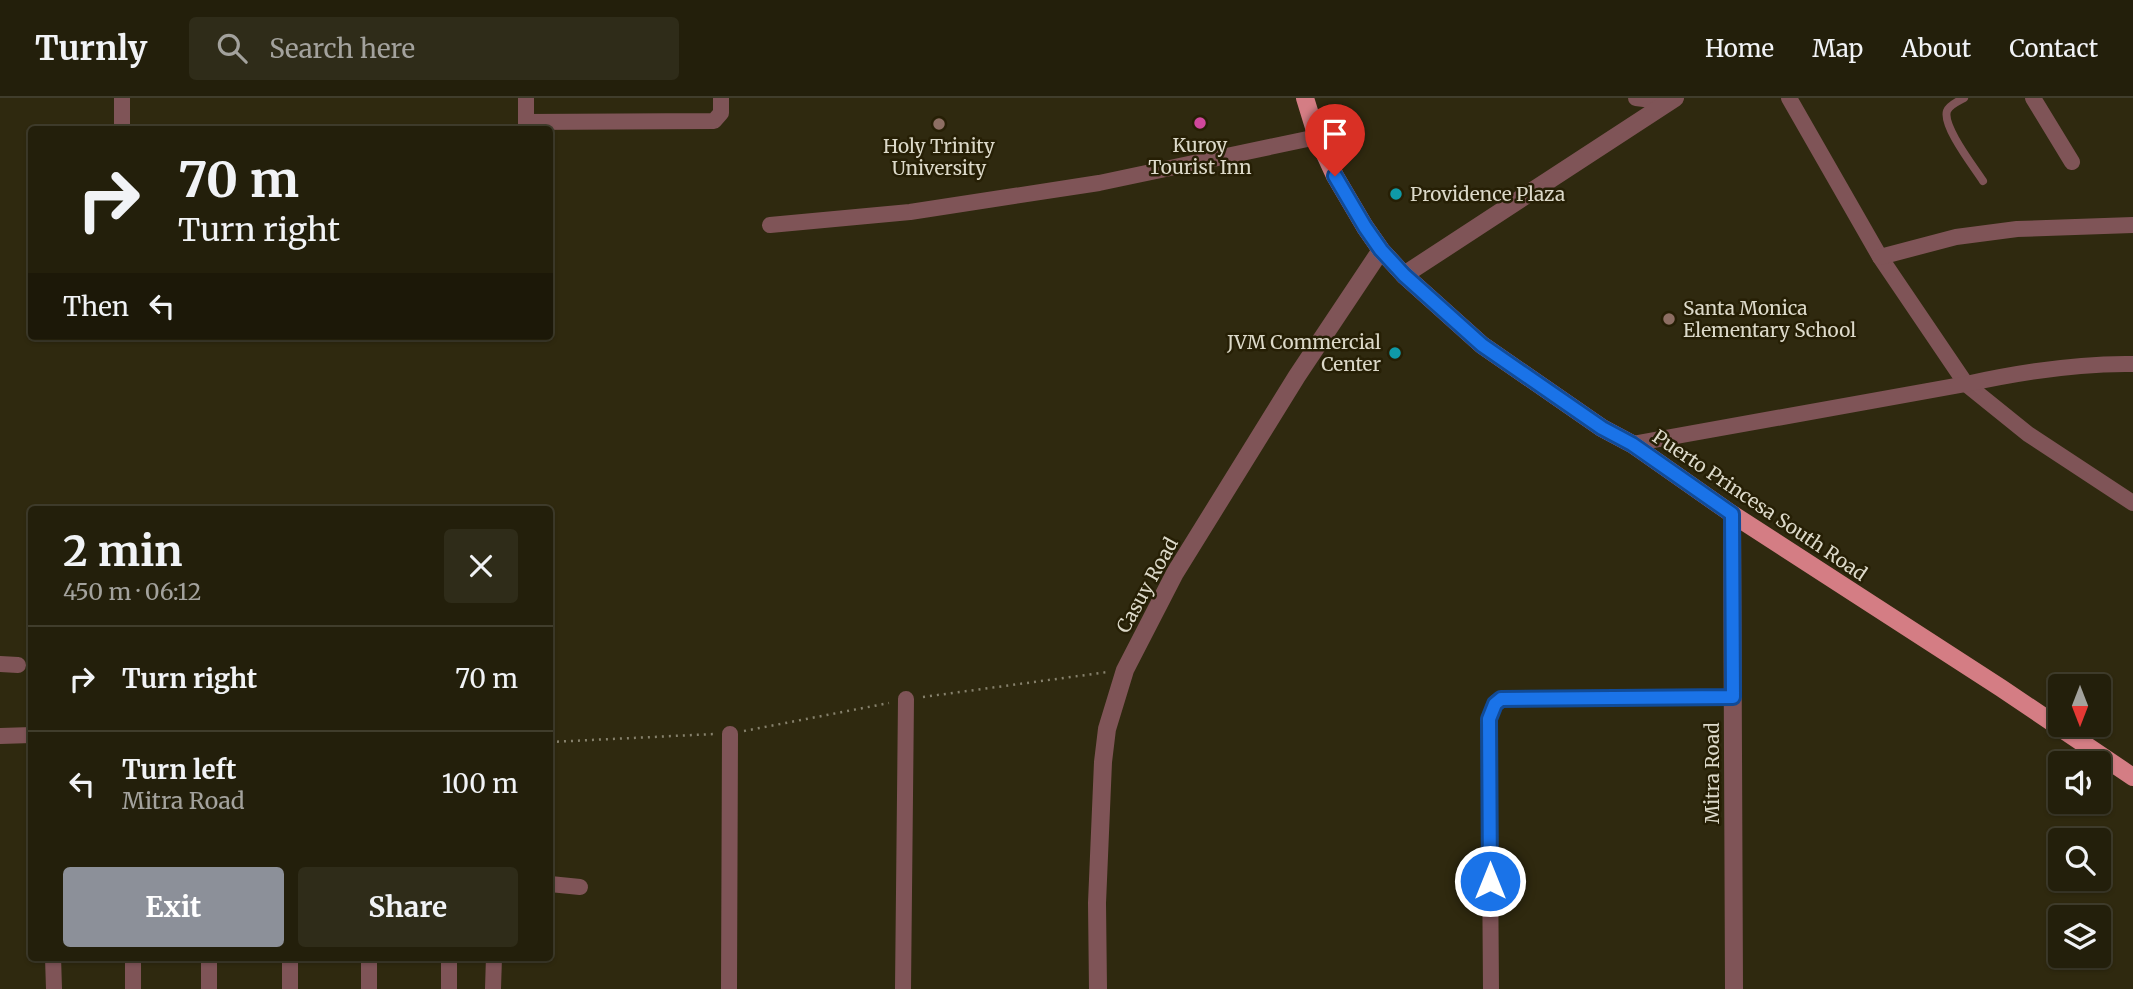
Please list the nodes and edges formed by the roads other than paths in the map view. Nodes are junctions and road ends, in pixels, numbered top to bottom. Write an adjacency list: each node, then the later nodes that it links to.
1 (122, 98): 10 (street)
2 (526, 98): 11 (street)
3 (722, 98): 11 (street)
4 (1305, 98): 12 (main road, Puerto Princesa South Road)
5 (1636, 98): 9 (street)
6 (1789, 98): 18 (street)
7 (1964, 98): 14 (lane)
8 (2034, 98): 13 (street)
9 (1671, 100): 19 (street)
10 (122, 126)
11 (526, 126)
12 (1317, 137): 15 (street); 17 (main road, Puerto Princesa South Road)
13 (2073, 162)
14 (1983, 181)
15 (770, 225)
16 (2133, 225): 18 (street)
17 (1381, 250): 19 (main road, Puerto Princesa South Road); 51 (street, Casuy Road)
18 (1880, 257): 21 (street)
19 (1404, 275): 22 (main road, Puerto Princesa South Road)
20 (2133, 364): 21 (street)
21 (1966, 384): 22 (street); 23 (street)
22 (1632, 444): 24 (main road, Puerto Princesa South Road)
23 (2133, 503)
24 (1732, 514): 27 (street, Mitra Road); 32 (main road, Puerto Princesa South Road)
25 (0, 664): 26 (street)
26 (18, 665)
27 (1733, 697): 52 (street); 53 (street, Mitra Road)
28 (906, 699): 50 (street)
29 (730, 734): 49 (street)
30 (28, 735): 31 (street)
31 (0, 736)
32 (2133, 777)
33 (553, 884): 34 (street)
34 (580, 887)
35 (54, 961): 42 (street)
36 (133, 961): 43 (street)
37 (209, 961): 44 (street)
38 (289, 961): 45 (street)
39 (369, 961): 46 (street)
40 (449, 961): 47 (street)
41 (494, 961): 48 (street)
42 (54, 989)
43 (133, 989)
44 (209, 989)
45 (290, 989)
46 (369, 989)
47 (449, 989)
48 (493, 989)
49 (729, 989)
50 (903, 989)
51 (1098, 989)
52 (1491, 989)
53 (1734, 989)

